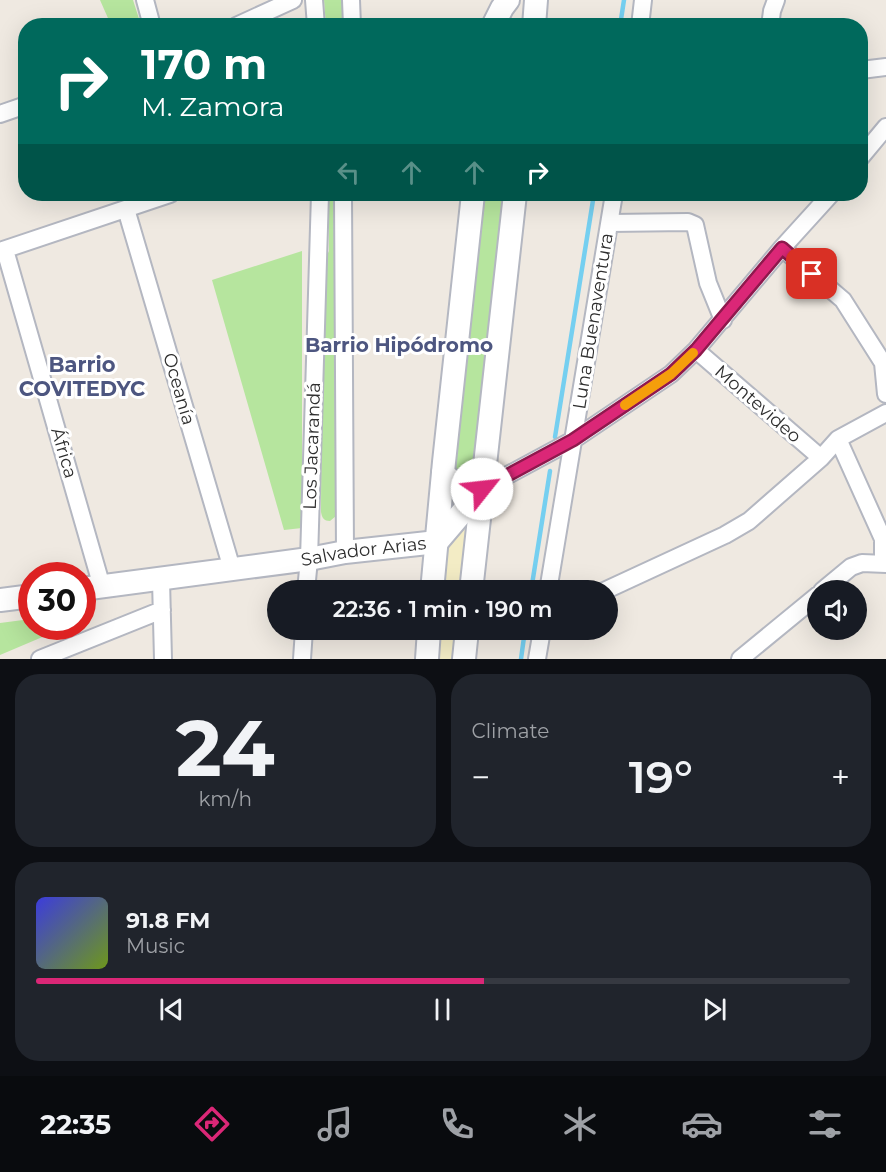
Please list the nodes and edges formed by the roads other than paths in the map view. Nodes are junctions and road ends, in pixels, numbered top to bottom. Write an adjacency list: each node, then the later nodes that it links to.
1 (145, 0): 10 (street)
2 (293, 0): 11 (street)
3 (314, 0): 12 (street)
4 (351, 0): 13 (street)
5 (495, 0): 14 (street)
6 (508, 0): 15 (street)
7 (536, 0): 16 (street)
8 (643, 0): 17 (street)
9 (776, 0): 18 (street)
10 (150, 18)
11 (254, 18)
12 (315, 18)
13 (352, 18)
14 (493, 18)
15 (496, 18)
16 (535, 18)
17 (641, 18)
18 (771, 18)
19 (886, 67): 20 (street)
20 (868, 69)
21 (18, 108): 22 (street)
22 (0, 114)
23 (886, 127): 24 (street)
24 (868, 149)
25 (149, 201): 32 (street)
26 (320, 201): 49 (street, Los Jacarandá)
27 (343, 201): 48 (street, Los Jacarandá)
28 (472, 201): 45 (street)
29 (514, 201): 44 (street)
30 (613, 201): 33 (street, Luna Buenaventura)
31 (820, 201): 34 (street, Salvador Arias)
32 (126, 209): 35 (street); 52 (street, Oceanía)
33 (610, 223): 36 (street); 42 (street, Luna Buenaventura)
34 (782, 248): 36 (street, Salvador Arias); 37 (street)
35 (2, 250): 50 (street, África)
36 (723, 320): 38 (street, Salvador Arias)
37 (879, 341): 39 (street)
38 (696, 350): 42 (street, Salvador Arias); 43 (street, Montevideo)
39 (886, 394)
40 (886, 413): 41 (street)
41 (838, 439): 43 (street); 51 (street)
42 (573, 440): 46 (street, Salvador Arias); 57 (street, Luna Buenaventura)
43 (821, 458): 59 (street)
44 (485, 466): 45 (street); 46 (street)
45 (443, 473): 47 (street)
46 (482, 489): 47 (street, Salvador Arias); 56 (street)
47 (437, 542): 48 (street, Salvador Arias); 55 (street)
48 (345, 552): 49 (street, Salvador Arias)
49 (309, 559): 52 (street, Salvador Arias); 54 (street, Los Jacarandá)
50 (85, 562)
51 (884, 563): 58 (street)
52 (232, 569): 53 (street, Salvador Arias)
53 (161, 580): 60 (street, Salvador Arias); 64 (street)
54 (307, 580)
55 (433, 580)
56 (472, 580)
57 (550, 580)
58 (835, 580)
59 (618, 585)
60 (96, 588)
61 (18, 598): 62 (street)
62 (0, 600)
63 (807, 604): 75 (street)
64 (162, 610): 69 (street); 70 (street)
65 (303, 640): 71 (street)
66 (428, 640): 72 (street)
67 (466, 640): 73 (street)
68 (540, 640): 74 (street)
69 (40, 659)
70 (163, 659)
71 (302, 659)
72 (427, 659)
73 (464, 659)
74 (537, 659)
75 (740, 659)

